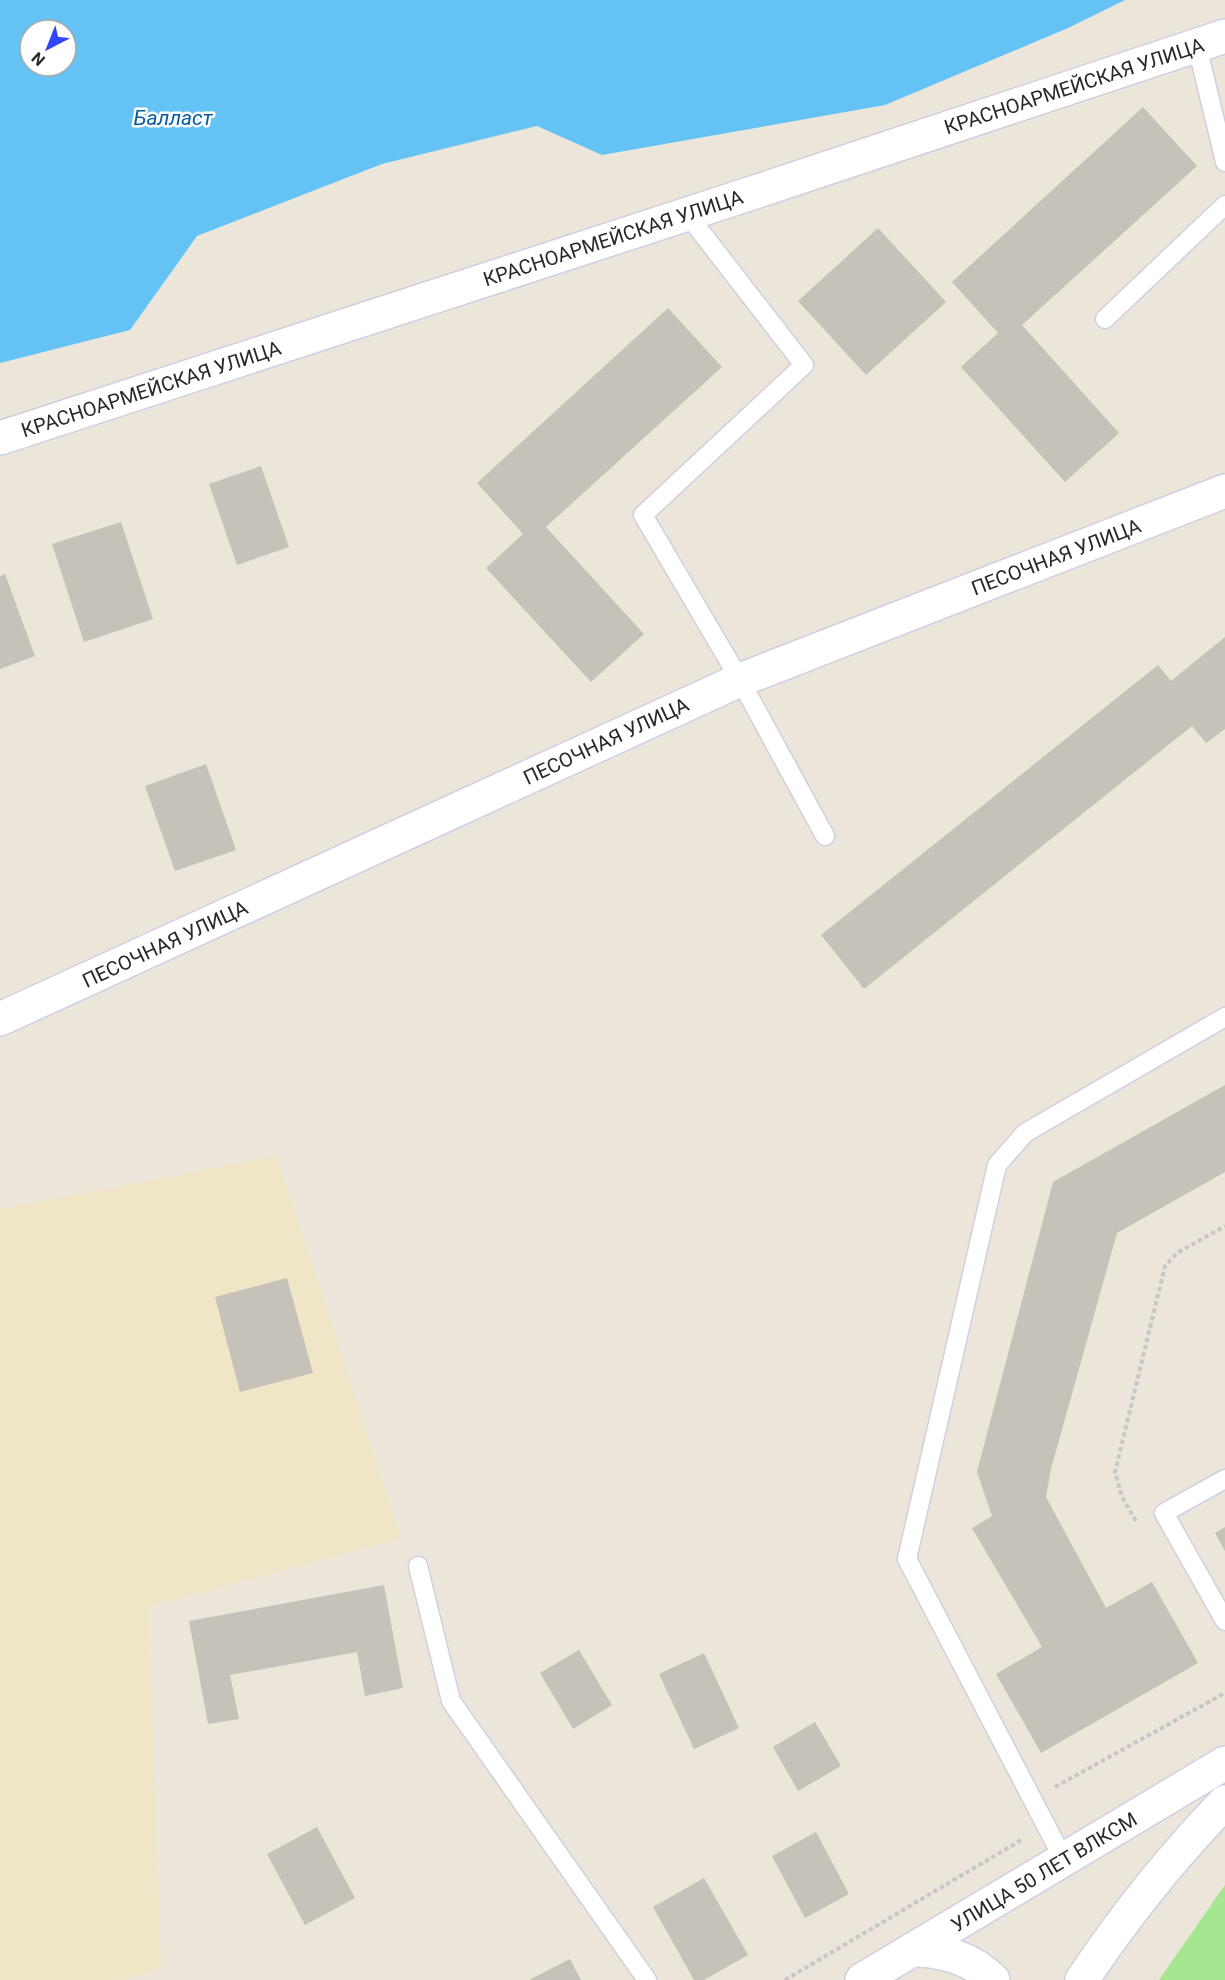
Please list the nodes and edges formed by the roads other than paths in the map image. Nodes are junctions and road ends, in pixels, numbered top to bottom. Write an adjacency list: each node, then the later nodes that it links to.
1 (1211, 41): 2 (lane); 4 (street, КРАСНОАРМЕЙСКАЯ УЛИЦА)
2 (1225, 162)
3 (1225, 205): 5 (lane)
4 (687, 214): 6 (street, КРАСНОАРМЕЙСКАЯ УЛИЦА); 8 (lane)
5 (1105, 319)
6 (0, 438)
7 (1225, 491): 8 (street, ПЕСОЧНАЯ УЛИЦА)
8 (740, 680): 9 (lane); 11 (street, ПЕСОЧНАЯ УЛИЦА)
9 (825, 836)
10 (1225, 1017): 17 (lane)
11 (0, 1019)
12 (1225, 1479): 14 (lane)
13 (418, 1566): 19 (lane)
14 (1225, 1621)
15 (1225, 1763): 17 (street, УЛИЦА 50 ЛЕТ ВЛКСМ)
16 (1225, 1802): 22 (street)
17 (1064, 1860): 18 (street, УЛИЦА 50 ЛЕТ ВЛКСМ)
18 (912, 1950): 20 (street, УЛИЦА 50 ЛЕТ ВЛКСМ); 21 (street)
19 (647, 1980)
20 (862, 1980)
21 (993, 1980)
22 (1082, 1980)

